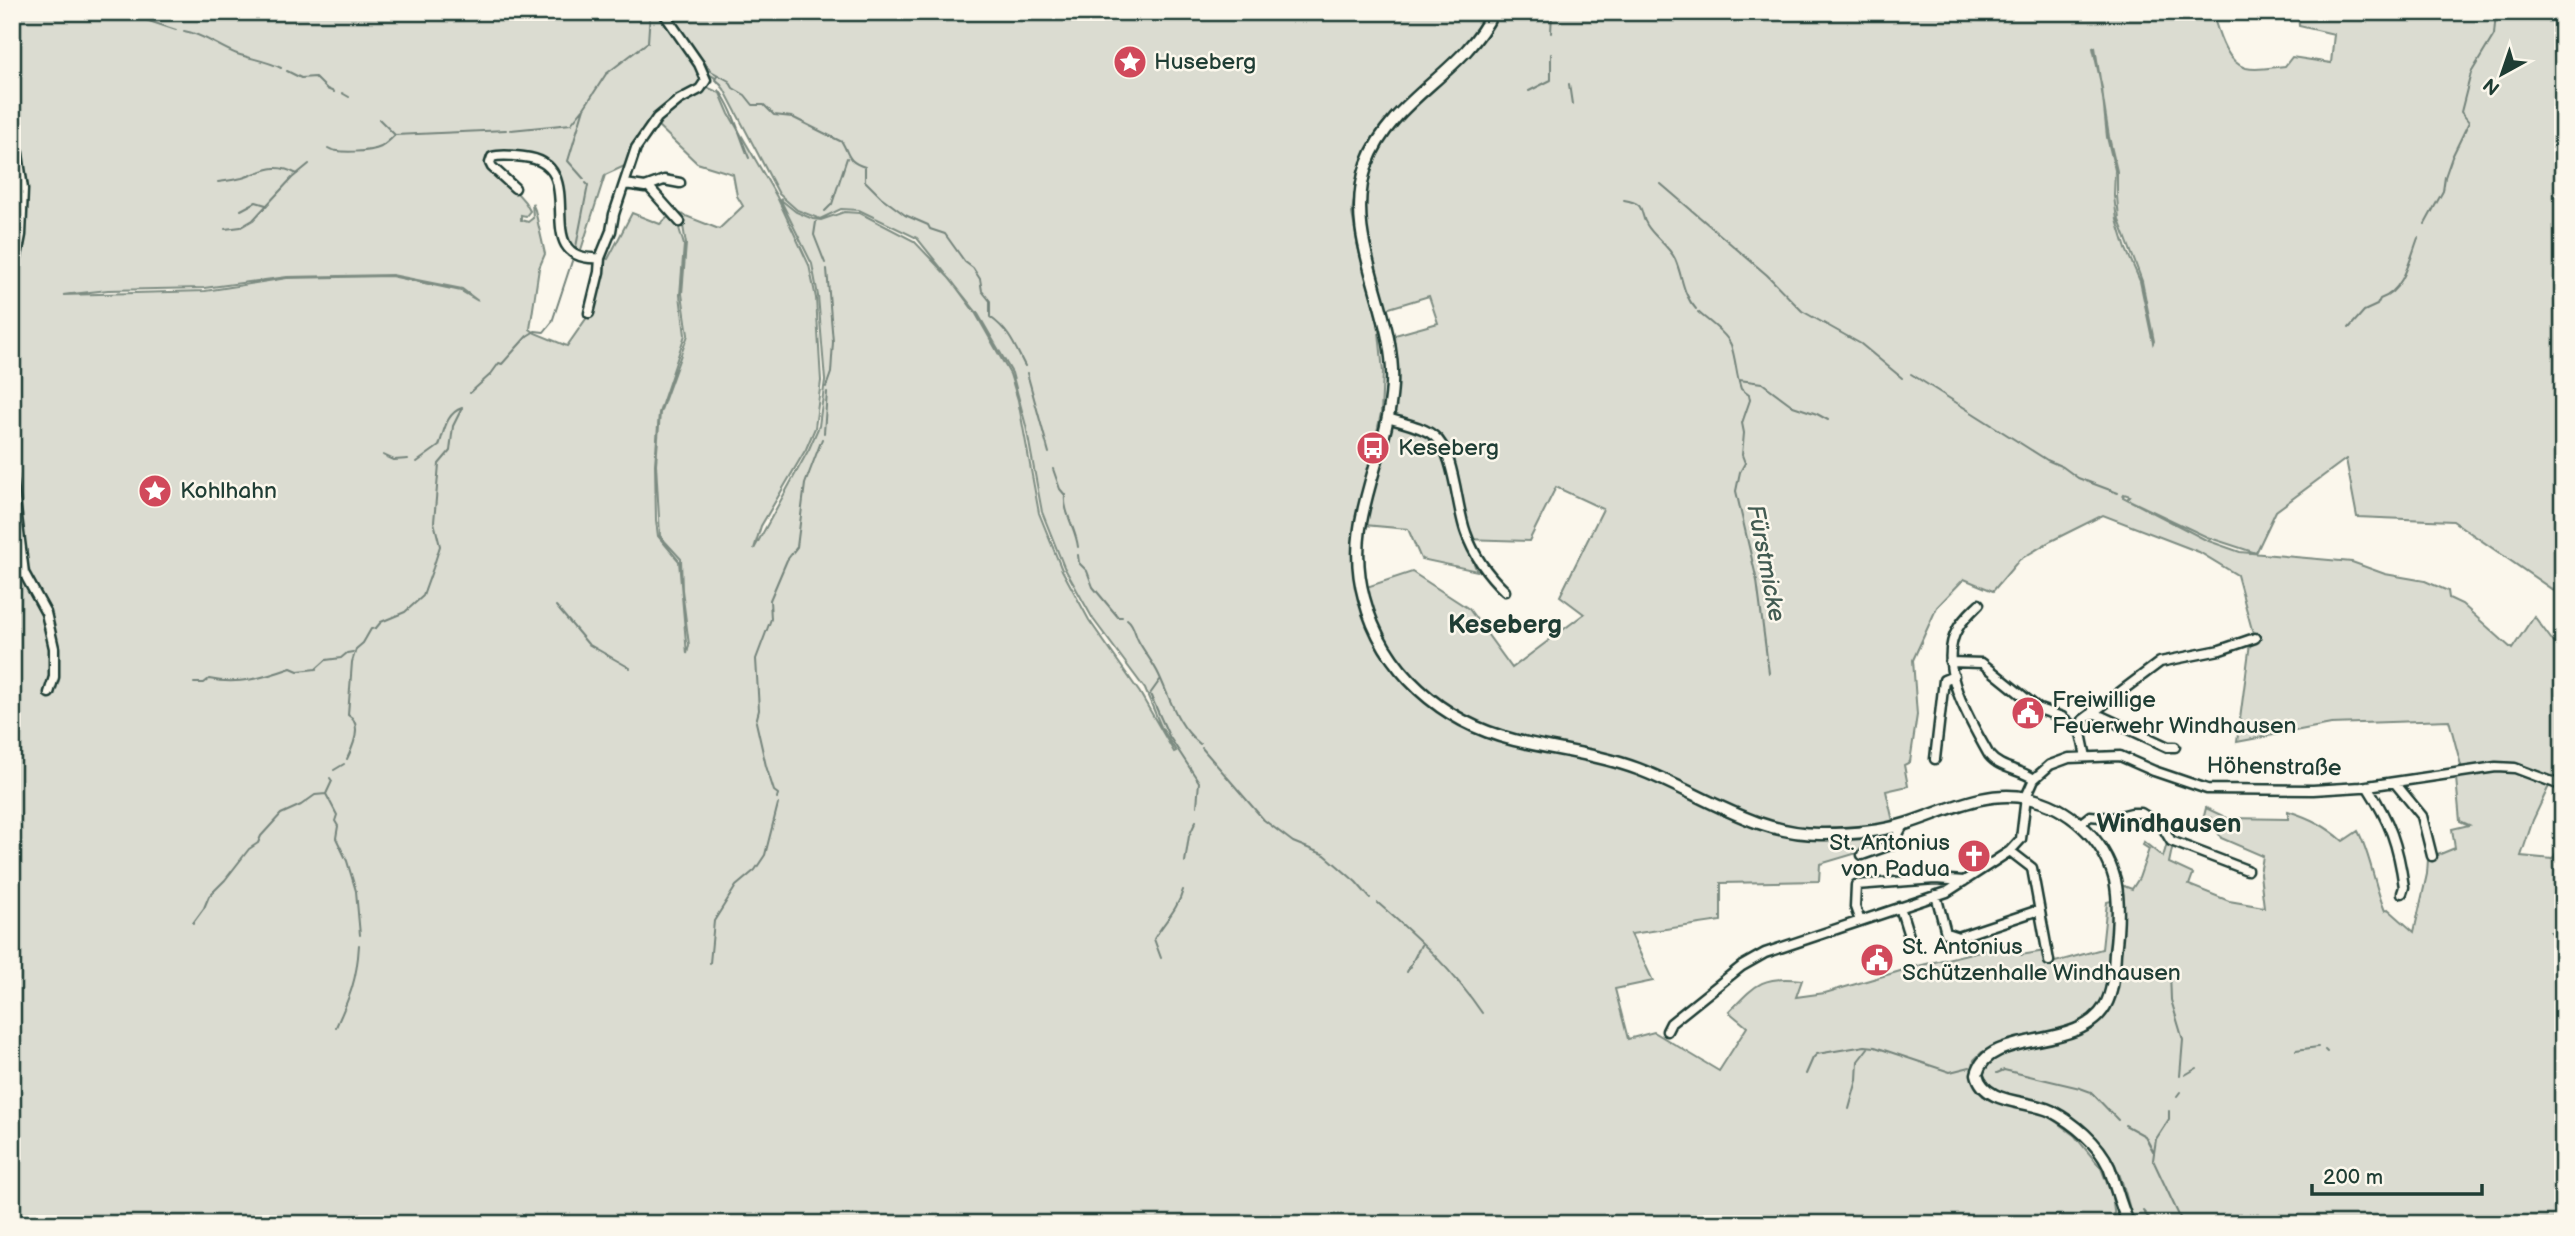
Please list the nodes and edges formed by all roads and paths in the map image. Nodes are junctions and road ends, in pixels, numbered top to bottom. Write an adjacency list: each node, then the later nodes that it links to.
1 (663, 12): 5 (street)
2 (1493, 12): 12 (main road)
3 (12, 111): 10 (street)
4 (680, 183): 6 (street)
5 (625, 184): 6 (street); 9 (street)
6 (648, 186): 8 (street)
7 (515, 188): 9 (street)
8 (680, 222)
9 (600, 258): 11 (street)
10 (12, 283)
11 (589, 313)
12 (1388, 418): 14 (street); 31 (main road)
13 (12, 476): 19 (street)
14 (1505, 590)
15 (1979, 604): 17 (street)
16 (2255, 638): 20 (street)
17 (1950, 662): 18 (street); 21 (street)
18 (1954, 677): 24 (street); 25 (street)
19 (49, 693)
20 (2092, 712): 21 (street); 22 (street)
21 (2081, 733): 23 (street)
22 (2175, 747)
23 (2086, 757): 25 (street, Höhenstraße); 27 (street, Höhenstraße)
24 (1935, 759)
25 (2034, 779): 29 (street)
26 (2395, 783): 27 (street, Höhenstraße); 28 (street, Höhenstraße); 34 (street)
27 (2367, 786): 37 (street)
28 (2563, 786)
29 (2026, 797): 30 (main road); 31 (main road); 32 (street)
30 (2080, 824): 35 (street); 45 (main road)
31 (1903, 825): 33 (street)
32 (2010, 851): 36 (street); 40 (street)
33 (1862, 856)
34 (2432, 856)
35 (2247, 870)
36 (1964, 881): 38 (street); 41 (street)
37 (2402, 892)
38 (1936, 895): 39 (street); 40 (street)
39 (1900, 907): 41 (street); 42 (street)
40 (2039, 910): 43 (street)
41 (1860, 921): 44 (street)
42 (1909, 936)
43 (2049, 961)
44 (1667, 1031)
45 (2129, 1224)

